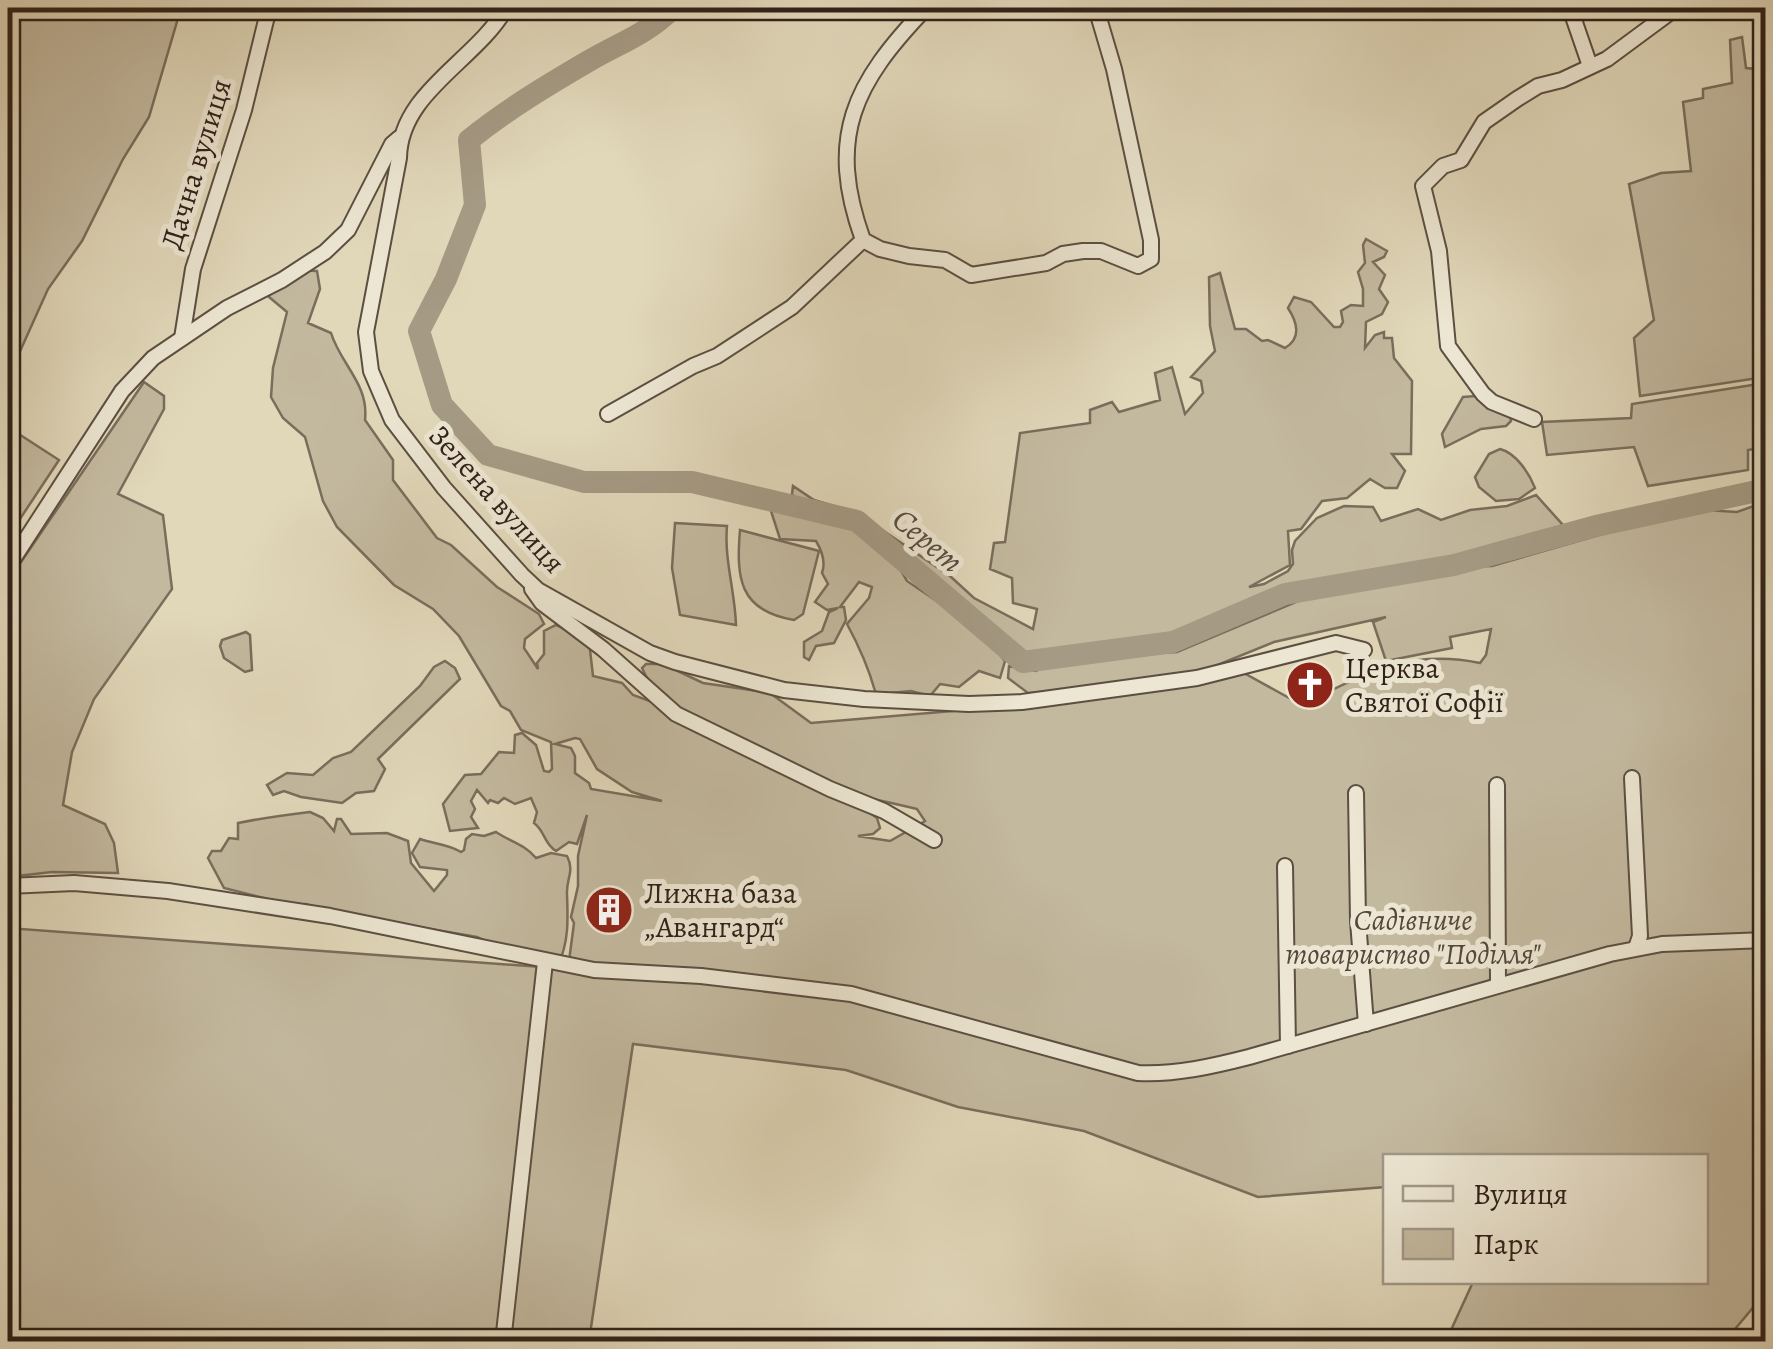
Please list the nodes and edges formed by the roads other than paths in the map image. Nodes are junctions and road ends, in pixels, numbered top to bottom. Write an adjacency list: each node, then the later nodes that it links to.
1 (269, 8): 10 (street, Дачна вулиця)
2 (506, 8): 8 (street, Зелена вулиця)
3 (926, 8): 9 (street)
4 (1096, 8): 9 (street)
5 (1570, 8): 7 (street)
6 (1676, 8): 7 (street)
7 (1590, 66): 12 (street)
8 (399, 138): 10 (street); 14 (street, Зелена вулиця)
9 (863, 240): 11 (street)
10 (182, 338): 13 (street)
11 (608, 414)
12 (1534, 419)
13 (8, 567)
14 (522, 575): 15 (street, Зелена вулиця); 19 (street)
15 (1364, 650)
16 (1632, 778): 23 (street)
17 (1497, 785): 25 (street)
18 (1356, 793): 26 (street)
19 (934, 840)
20 (1285, 866): 27 (street)
21 (8, 886): 24 (street)
22 (1766, 940): 23 (street)
23 (1636, 948): 25 (street)
24 (545, 962): 27 (street); 28 (street)
25 (1498, 985): 26 (street)
26 (1366, 1024): 27 (street)
27 (1288, 1046)
28 (503, 1342)

